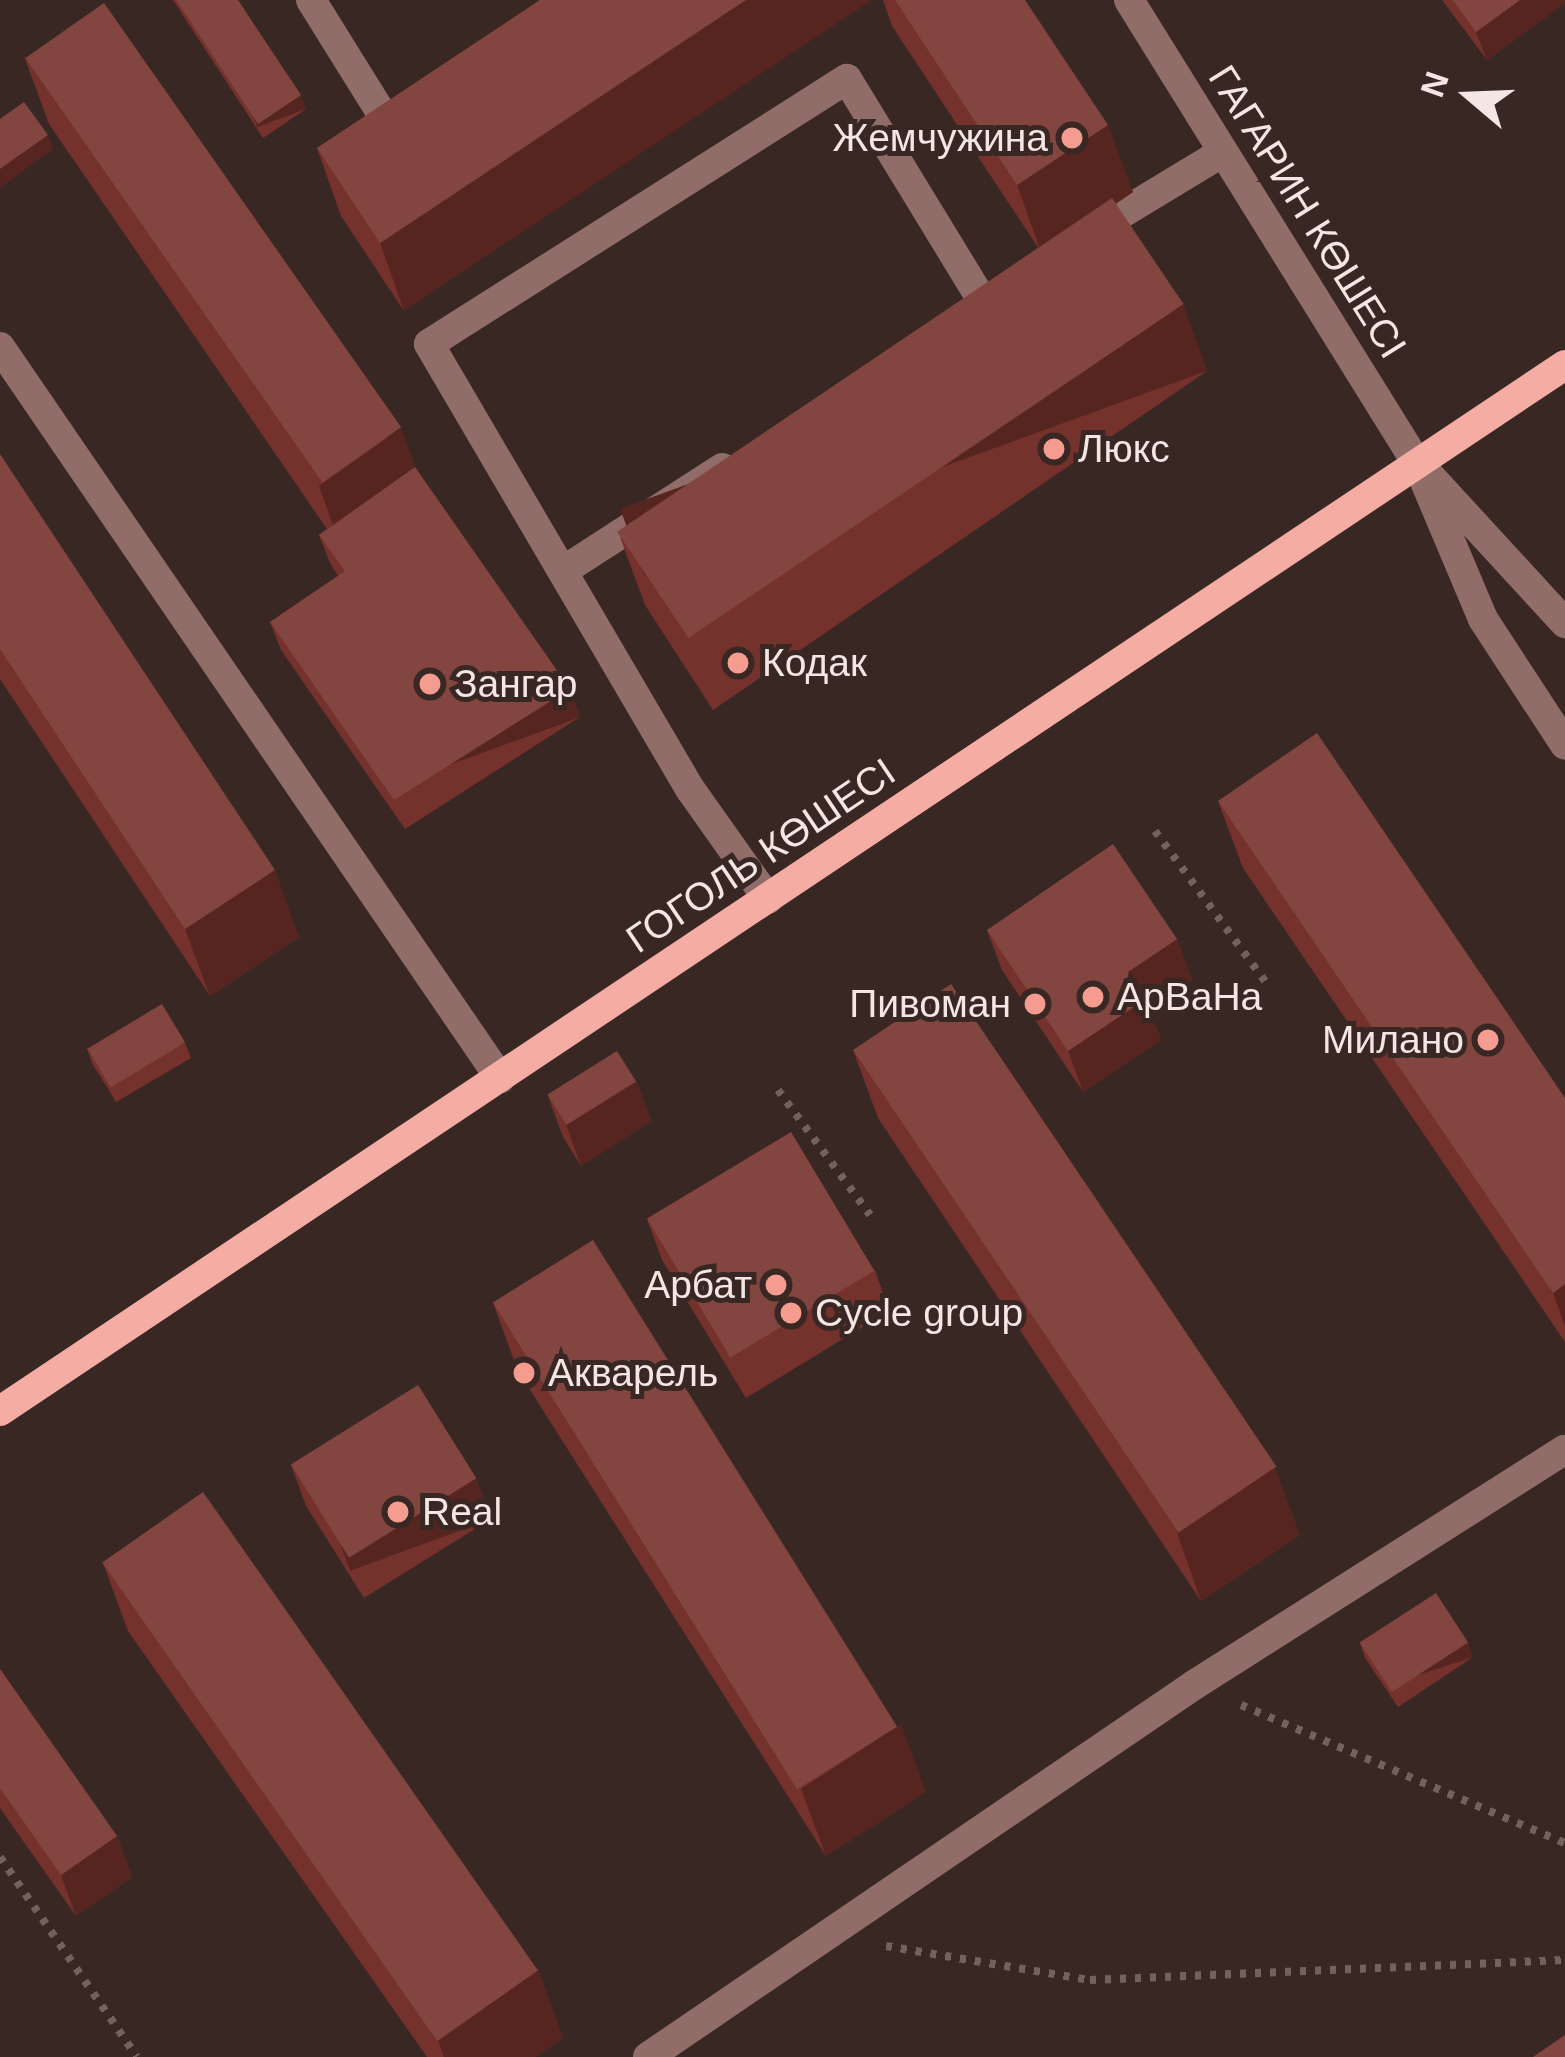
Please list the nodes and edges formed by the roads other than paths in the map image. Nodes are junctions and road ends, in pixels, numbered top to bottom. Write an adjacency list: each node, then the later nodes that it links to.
1 (310, 0): 3 (street)
2 (1129, 0): 4 (street, ГАГАРИН КӨШЕСІ)
3 (436, 115)
4 (1223, 152): 5 (street); 12 (street, ГАГАРИН КӨШЕСІ)
5 (1058, 252)
6 (1020, 276): 7 (street)
7 (982, 300): 8 (street); 13 (street)
8 (943, 326)
9 (0, 347): 17 (street)
10 (1565, 365): 12 (main road, ГОГОЛЬ КӨШЕСІ)
11 (744, 454): 13 (street)
12 (1418, 465): 14 (street, ГАГАРИН КӨШЕСІ); 15 (street, ГАГАРИН КӨШЕСІ); 16 (main road, ГОГОЛЬ КӨШЕСІ)
13 (566, 569): 16 (street)
14 (1565, 623)
15 (1565, 745)
16 (768, 899): 17 (main road, ГОГОЛЬ КӨШЕСІ)
17 (500, 1078): 18 (main road, ГОГОЛЬ КӨШЕСІ)
18 (0, 1412)
19 (1565, 1450): 20 (street)
20 (648, 2057)

